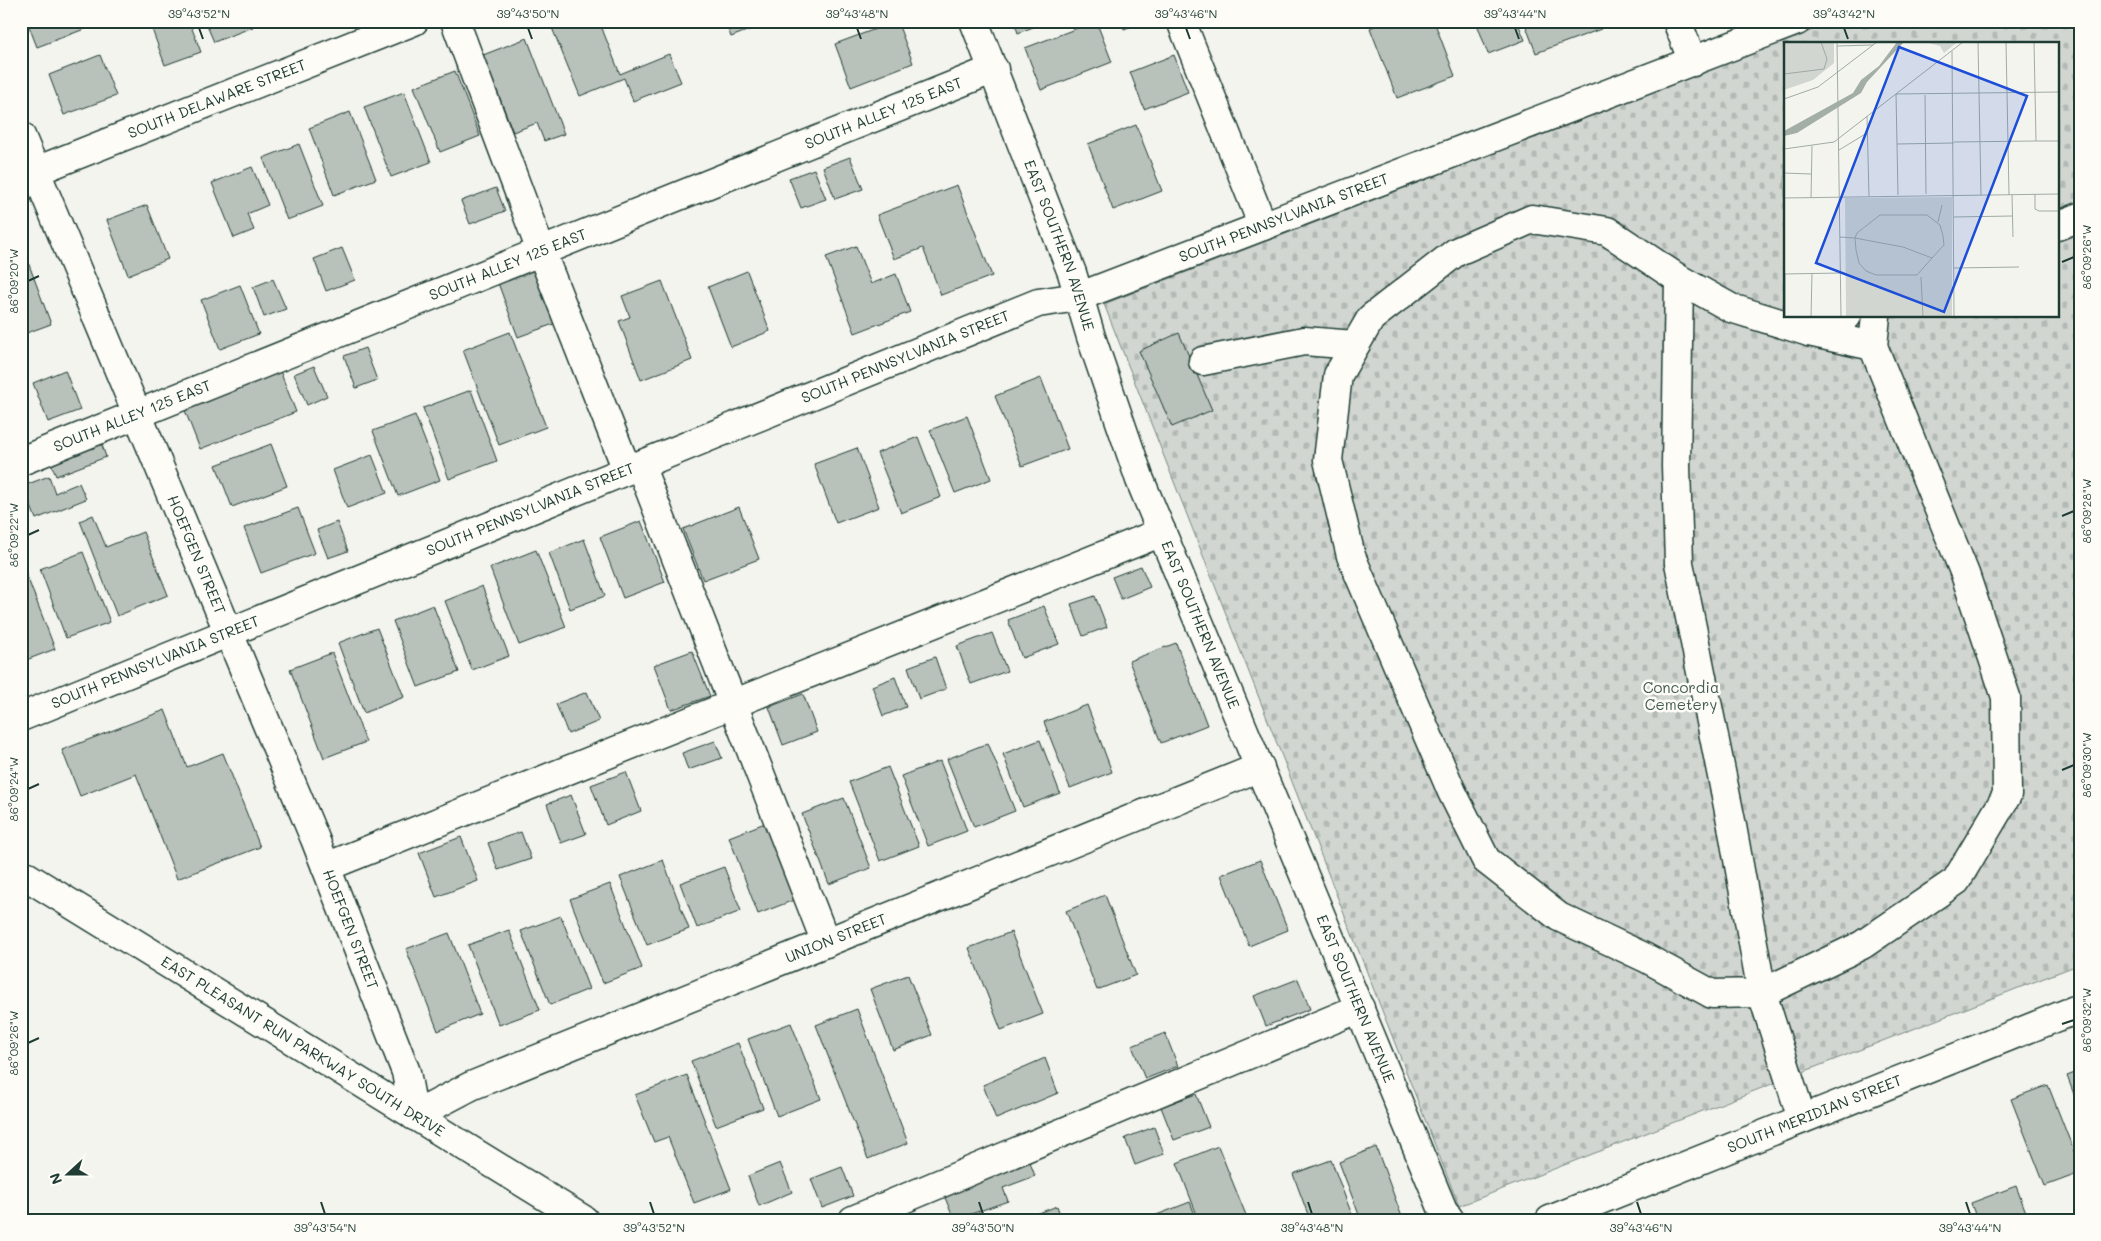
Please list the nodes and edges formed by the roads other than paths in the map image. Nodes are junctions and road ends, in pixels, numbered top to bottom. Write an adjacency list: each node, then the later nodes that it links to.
1 (414, 21): 10 (street, SOUTH DELAWARE STREET)
2 (455, 21): 14 (street)
3 (974, 21): 8 (street, EAST SOUTHERN AVENUE)
4 (1181, 21): 12 (street)
5 (1677, 21): 7 (street)
6 (1797, 21): 7 (street, SOUTH PENNSYLVANIA STREET)
7 (1693, 62): 12 (street, SOUTH PENNSYLVANIA STREET)
8 (994, 69): 14 (street, SOUTH ALLEY 125 EAST); 16 (street, EAST SOUTHERN AVENUE)
9 (21, 136): 10 (street, HOEFGEN STREET)
10 (28, 174): 23 (street, HOEFGEN STREET)
11 (2080, 217): 13 (street)
12 (1263, 226): 16 (street, SOUTH PENNSYLVANIA STREET)
13 (2058, 226)
14 (541, 251): 23 (street, SOUTH ALLEY 125 EAST); 25 (street)
15 (1679, 279): 19 (street); 20 (street); 34 (street)
16 (1078, 297): 25 (street, SOUTH PENNSYLVANIA STREET); 26 (street, EAST SOUTHERN AVENUE)
17 (1842, 318): 19 (street)
18 (1876, 318): 21 (street)
19 (1810, 332): 21 (street)
20 (1356, 345): 22 (street); 34 (street)
21 (1873, 346): 34 (street)
22 (1203, 361)
23 (136, 415): 24 (street, SOUTH ALLEY 125 EAST); 27 (street, HOEFGEN STREET)
24 (21, 461)
25 (633, 467): 27 (street, SOUTH PENNSYLVANIA STREET); 28 (street)
26 (1162, 532): 28 (street); 30 (street, EAST SOUTHERN AVENUE)
27 (227, 632): 29 (street, SOUTH PENNSYLVANIA STREET); 31 (street, HOEFGEN STREET)
28 (733, 704): 31 (street); 33 (street)
29 (21, 717)
30 (1260, 767): 33 (street, UNION STREET); 35 (street, EAST SOUTHERN AVENUE)
31 (326, 867): 37 (street, HOEFGEN STREET)
32 (21, 873): 37 (street, EAST PLEASANT RUN PARKWAY SOUTH DRIVE)
33 (826, 943): 37 (street, UNION STREET)
34 (1762, 992): 38 (street)
35 (1360, 1008): 40 (street); 41 (street, EAST SOUTHERN AVENUE)
36 (2080, 1008): 38 (street, SOUTH MERIDIAN STREET)
37 (414, 1116): 39 (street, EAST PLEASANT RUN PARKWAY SOUTH DRIVE)
38 (1802, 1119): 42 (street, SOUTH MERIDIAN STREET)
39 (584, 1220)
40 (853, 1220)
41 (1450, 1220)
42 (1550, 1220)

